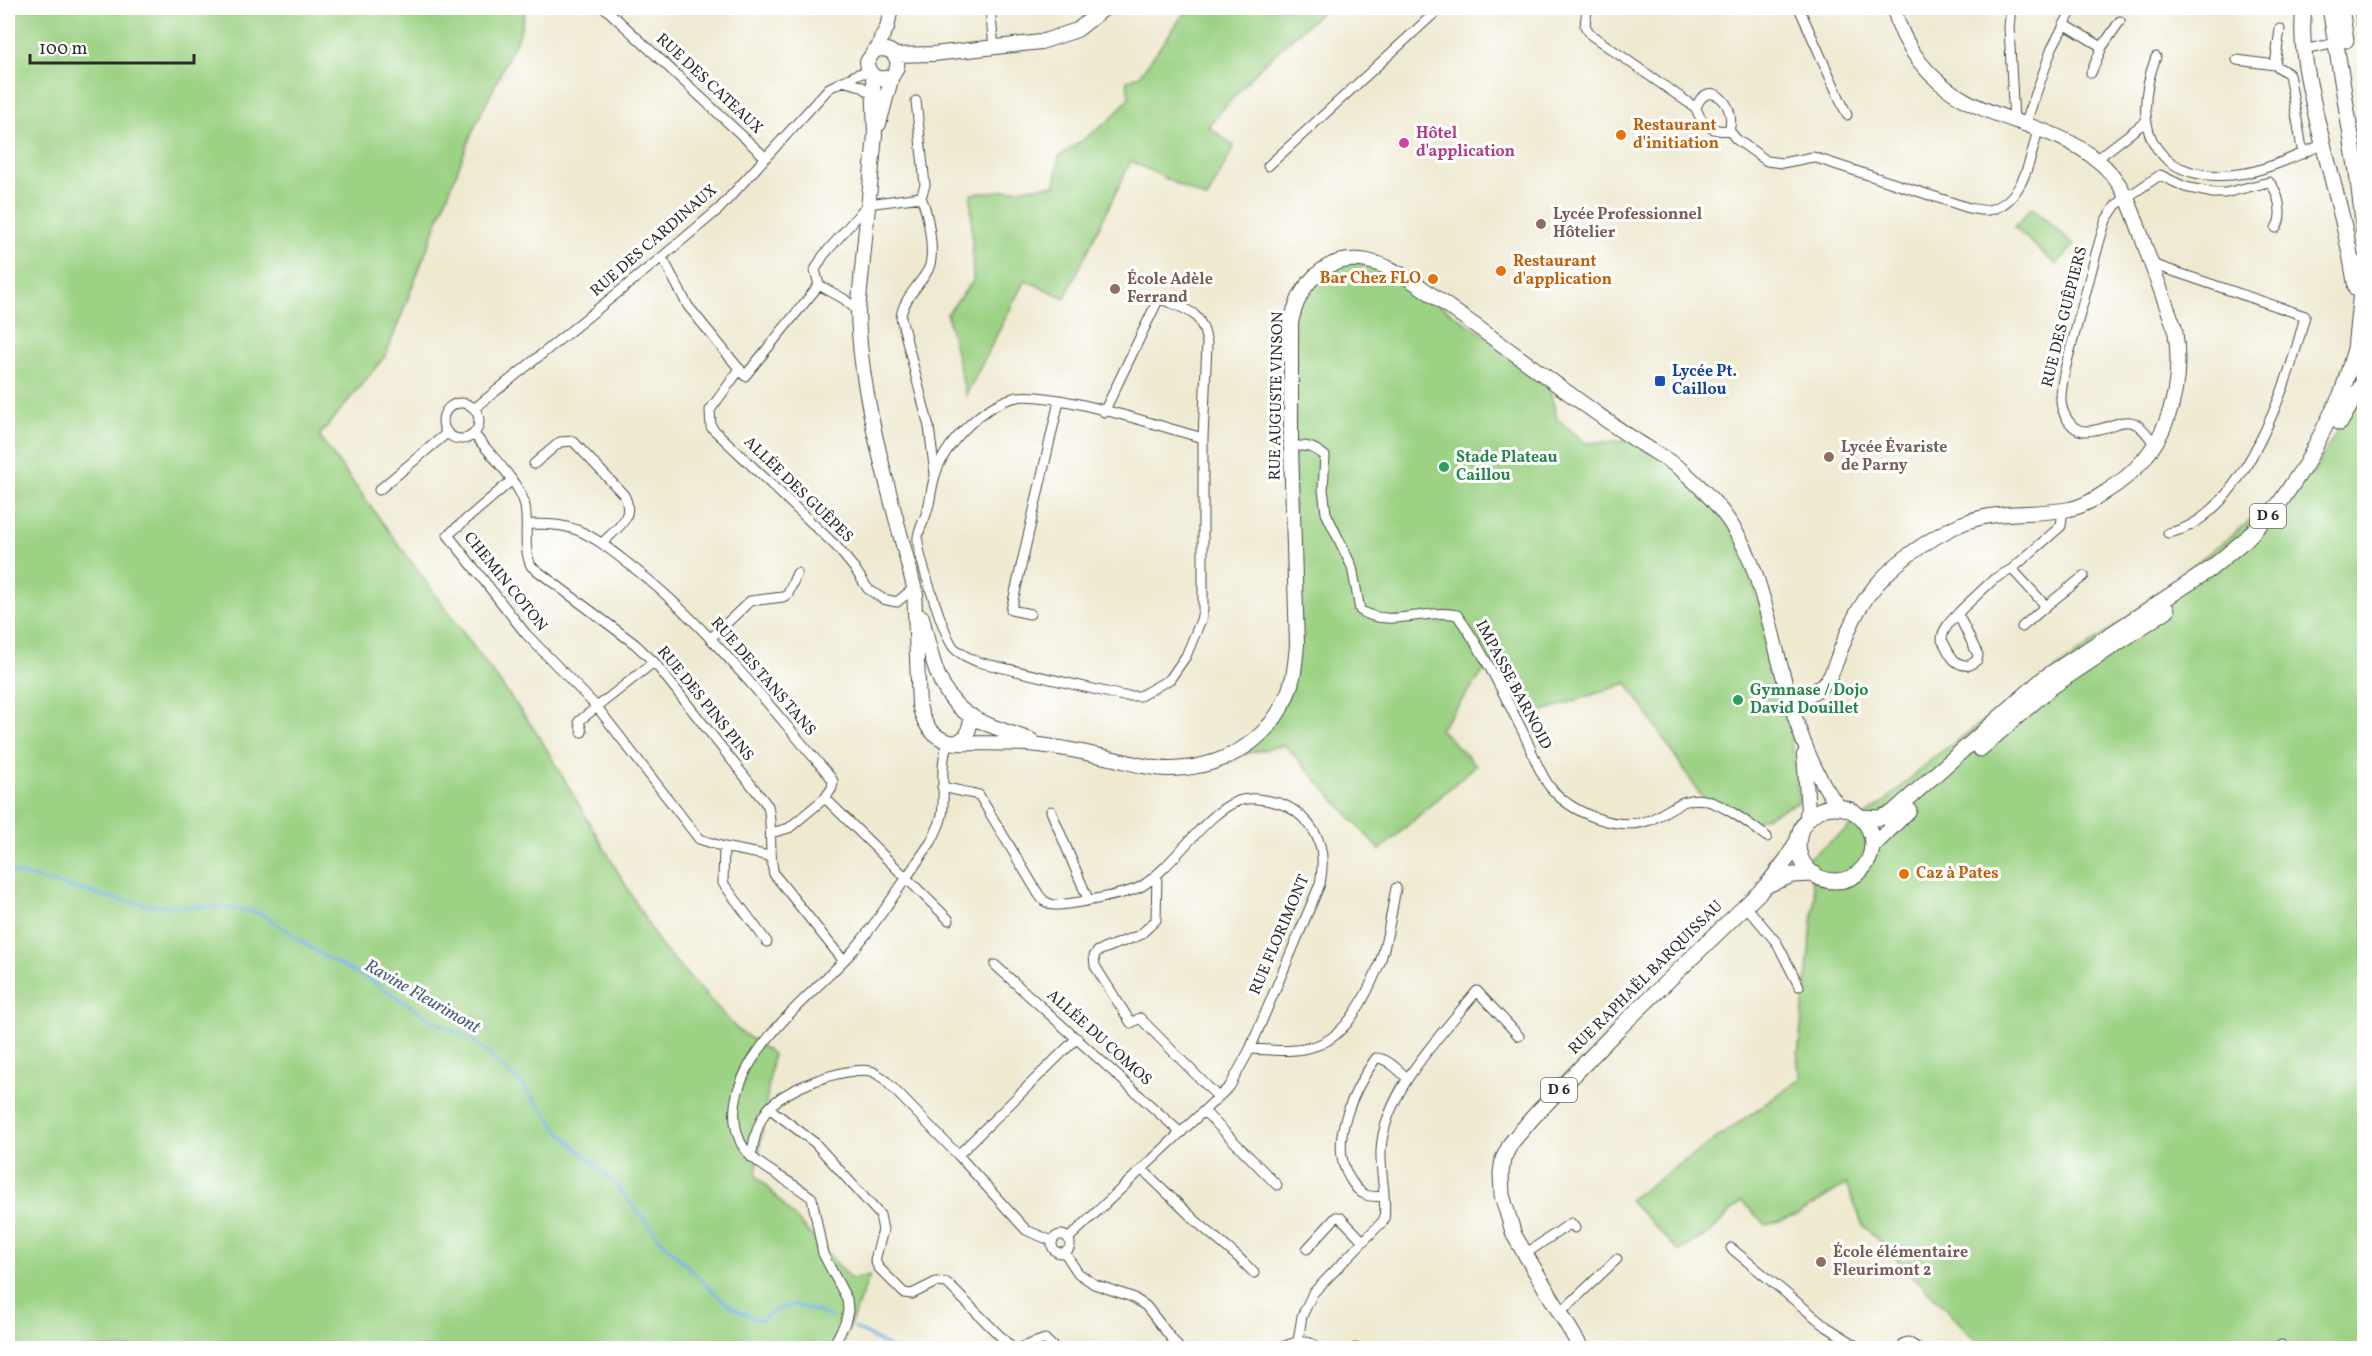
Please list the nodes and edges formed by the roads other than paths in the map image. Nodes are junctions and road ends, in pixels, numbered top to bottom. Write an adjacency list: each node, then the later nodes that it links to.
1 (605, 8): 40 (street, RUE DES CATEAUX)
2 (891, 8): 24 (main road)
3 (990, 8): 20 (street)
4 (1105, 8): 20 (main road)
5 (1440, 8): 43 (street)
6 (1587, 8): 32 (street)
7 (1799, 8): 33 (street)
8 (1894, 8): 35 (main road)
9 (2011, 8): 35 (street)
10 (2073, 8): 16 (street)
11 (2304, 8): 22 (main road)
12 (2330, 8): 48 (main road)
13 (2341, 8): 42 (main road)
14 (2361, 11): 18 (street)
15 (2120, 21): 21 (street)
16 (2064, 24): 21 (street); 35 (street)
17 (2280, 29): 26 (street)
18 (2361, 40)
19 (2327, 45): 22 (street)
20 (994, 47): 24 (main road)
21 (2102, 47): 27 (street)
22 (2303, 50): 38 (main road)
23 (2156, 57): 34 (street)
24 (887, 59): 28 (main road); 28 (main road); 29 (street, RUE DES CARDINAUX); 37 (main road)
25 (2238, 60): 26 (street)
26 (2275, 65): 39 (street)
27 (2091, 73)
28 (871, 74): 29 (street, RUE DES CARDINAUX); 30 (main road)
29 (841, 82): 30 (street); 40 (street, RUE DES CARDINAUX)
30 (874, 96): 37 (main road)
31 (915, 101): 45 (street)
32 (1696, 108): 36 (street); 36 (street)
33 (1847, 115)
34 (2145, 122): 39 (street); 41 (street)
35 (2025, 125): 36 (street); 41 (main road)
36 (1729, 130)
37 (875, 135): 46 (main road, RUE AUGUSTE VINSON)
38 (2323, 144): 39 (street); 54 (main road)
39 (2303, 154)
40 (765, 157): 49 (street, RUE DES CARDINAUX)
41 (2097, 159): 44 (main road)
42 (2364, 161)
43 (1268, 166)
44 (2127, 196): 47 (street); 51 (main road); 65 (street, RUE DES GUÊPIERS)
45 (921, 197): 46 (street); 68 (street)
46 (868, 204): 52 (street); 53 (main road, RUE AUGUSTE VINSON)
47 (2276, 228)
48 (2364, 230)
49 (662, 257): 56 (street); 59 (street, RUE DES CARDINAUX)
50 (2364, 262): 54 (main road, D 6)
51 (2152, 264): 65 (main road); 73 (street)
52 (819, 285): 53 (street); 56 (street, ALLÉE DES GUÊPES)
53 (858, 311): 74 (main road, RUE AUGUSTE VINSON)
54 (2360, 316): 101 (main road, D 6)
55 (2364, 344): 61 (main road, D 6)
56 (740, 369): 81 (street, ALLÉE DES GUÊPES)
57 (2364, 381): 61 (main road)
58 (1059, 401): 60 (street); 68 (street); 83 (street)
59 (475, 408): 62 (street); 63 (street)
60 (1104, 412): 64 (street); 64 (street)
61 (2340, 423): 107 (main road, D 6)
62 (447, 433): 63 (street); 70 (street)
63 (474, 434): 69 (street, RUE DES PINS PINS)
64 (1203, 438): 77 (street)
65 (2155, 446): 71 (main road)
66 (1291, 447): 90 (main road, RUE AUGUSTE VINSON); 96 (main road, RUE AUGUSTE VINSON); 104 (street, IMPASSE BARNOID)
67 (534, 464): 76 (street)
68 (935, 474): 75 (street)
69 (511, 482): 72 (street, RUE DES PINS PINS); 91 (street, CHEMIN COTON)
70 (380, 490)
71 (2063, 509): 78 (street); 90 (main road)
72 (527, 524): 76 (street, RUE DES TANS TANS); 87 (street, RUE DES PINS PINS)
73 (2168, 533)
74 (900, 534): 75 (street); 81 (main road, RUE AUGUSTE VINSON)
75 (917, 538): 77 (street)
76 (602, 543): 86 (street, RUE DES TANS TANS)
77 (923, 560): 81 (street)
78 (2012, 569): 82 (street); 84 (street)
79 (797, 573): 86 (street)
80 (2084, 576): 82 (street)
81 (913, 583): 88 (main road, RUE AUGUSTE VINSON); 89 (main road, RUE AUGUSTE VINSON)
82 (2046, 606): 85 (street)
83 (1030, 614)
84 (1958, 614): 84 (street)
85 (2022, 627)
86 (711, 638): 98 (street, RUE DES TANS TANS)
87 (654, 662): 91 (street); 103 (street, RUE DES PINS PINS)
88 (916, 683): 89 (main road); 95 (main road, RUE AUGUSTE VINSON)
89 (947, 692): 92 (main road, RUE AUGUSTE VINSON)
90 (1792, 701): 94 (main road, RUE AUGUSTE VINSON)
91 (597, 707): 93 (street); 106 (street, CHEMIN COTON)
92 (972, 716): 95 (main road); 96 (main road, RUE AUGUSTE VINSON)
93 (582, 732)
94 (1803, 735): 99 (main road, RUE AUGUSTE VINSON); 102 (main road, RUE AUGUSTE VINSON)
95 (952, 743): 96 (main road, RUE AUGUSTE VINSON); 97 (street)
96 (1047, 746)
97 (942, 787): 111 (street); 114 (street, RUE FLORIMONT)
98 (825, 798): 103 (street); 111 (street)
99 (1839, 807): 101 (main road); 102 (main road)
100 (1051, 811): 114 (street)
101 (1860, 817): 107 (main road)
102 (1806, 821): 105 (main road)
103 (771, 833): 108 (street, RUE DES PINS PINS)
104 (1767, 837)
105 (1799, 838): 110 (main road); 112 (main road, RUE RAPHAËL BARQUISSAU / D 6)
106 (724, 847): 108 (street, CHEMIN COTON); 117 (street)
107 (1872, 847): 110 (main road)
108 (770, 856): 118 (street, RUE DES PINS PINS)
109 (1157, 874): 114 (street, RUE FLORIMONT); 123 (street, RUE FLORIMONT); 125 (street)
110 (1815, 874): 112 (main road, RUE RAPHAËL BARQUISSAU / D 6)
111 (905, 879): 116 (street); 118 (street)
112 (1767, 885): 115 (main road, RUE RAPHAËL BARQUISSAU / D 6)
113 (1396, 888): 123 (street)
114 (1088, 899)
115 (1745, 905): 120 (street); 141 (main road, RUE RAPHAËL BARQUISSAU / D 6)
116 (949, 920)
117 (767, 942)
118 (843, 960): 130 (street)
119 (995, 965): 122 (street, ALLÉE DU COMOS)
120 (1799, 986)
121 (1519, 1036): 124 (street)
122 (1077, 1038): 128 (street, ALLÉE DU COMOS); 129 (street)
123 (1250, 1049): 125 (street, RUE FLORIMONT)
124 (1407, 1078): 133 (street); 133 (street)
125 (1218, 1097): 127 (street, RUE FLORIMONT)
126 (769, 1108): 129 (street); 130 (street); 147 (street)
127 (1204, 1112): 128 (street, RUE FLORIMONT); 132 (street)
128 (1181, 1133): 131 (street, RUE FLORIMONT)
129 (958, 1155): 136 (street)
130 (751, 1157): 146 (street)
131 (1143, 1170): 135 (street, RUE FLORIMONT); 143 (street)
132 (1278, 1185)
133 (1384, 1197): 137 (street)
134 (1575, 1228): 141 (street)
135 (1069, 1238): 136 (street); 140 (street)
136 (1052, 1241): 140 (street)
137 (1364, 1241): 139 (street); 145 (street)
138 (1731, 1248): 156 (street)
139 (1307, 1249)
140 (1065, 1253): 150 (street)
141 (1525, 1254): 144 (main road, RUE RAPHAËL BARQUISSAU / D 6)
142 (1617, 1259): 144 (street)
143 (1254, 1273)
144 (1560, 1316): 153 (main road, RUE RAPHAËL BARQUISSAU / D 6); 154 (main road); 155 (main road, RUE RAPHAËL BARQUISSAU / D 6)
145 (1298, 1341): 151 (street); 152 (street)
146 (832, 1348)
147 (1011, 1348)
148 (1019, 1348): 149 (street)
149 (1054, 1348)
150 (1179, 1348)
151 (1280, 1348)
152 (1319, 1348)
153 (1571, 1348)
154 (1576, 1348)
155 (1581, 1348)
156 (1860, 1348)
157 (1903, 1348): 158 (street)
158 (1918, 1348)

